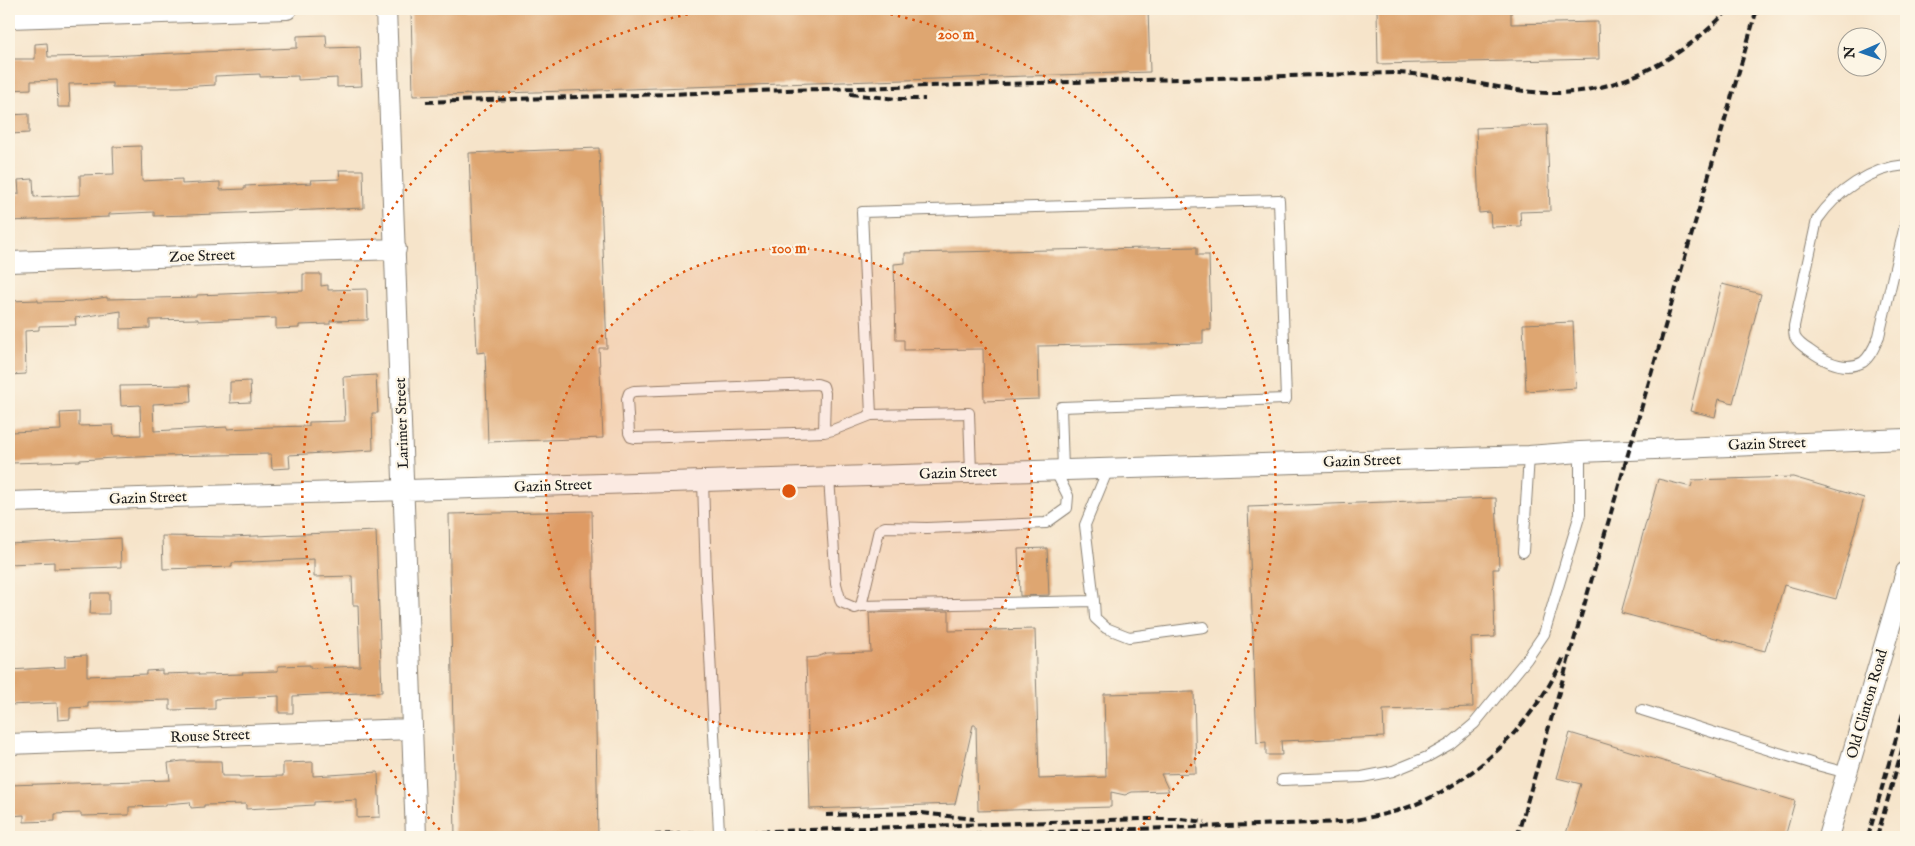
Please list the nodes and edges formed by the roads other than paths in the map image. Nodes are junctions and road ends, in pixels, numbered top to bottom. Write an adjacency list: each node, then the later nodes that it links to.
1 (287, 9): 3 (street)
2 (386, 9): 6 (street, Larimer Street)
3 (9, 18)
4 (1906, 165): 5 (lane)
5 (1906, 221)
6 (396, 250): 7 (street, Zoe Street); 18 (street, Larimer Street)
7 (9, 262)
8 (871, 415): 9 (lane); 14 (lane); 15 (lane)
9 (824, 432): 9 (lane)
10 (1906, 439): 11 (street, Gazin Street)
11 (1580, 452): 12 (street, Gazin Street); 29 (lane)
12 (1529, 456): 13 (street, Gazin Street); 20 (lane)
13 (1108, 469): 14 (street, Gazin Street); 22 (lane)
14 (1059, 470): 15 (street, Gazin Street); 23 (lane)
15 (972, 473): 16 (street, Gazin Street)
16 (829, 477): 17 (street, Gazin Street); 23 (lane)
17 (703, 481): 18 (street, Gazin Street); 31 (lane)
18 (404, 490): 19 (street, Gazin Street); 26 (street, Larimer Street)
19 (9, 502)
20 (1523, 552)
21 (1906, 572): 28 (street, Old Clinton Road)
22 (1094, 601): 23 (lane); 24 (lane)
23 (861, 606)
24 (1204, 627)
25 (1642, 710): 28 (lane)
26 (411, 730): 27 (street, Rouse Street); 30 (street, Larimer Street)
27 (9, 744)
28 (1847, 773): 32 (street, Old Clinton Road)
29 (1282, 780)
30 (416, 837)
31 (722, 837)
32 (1828, 837)

